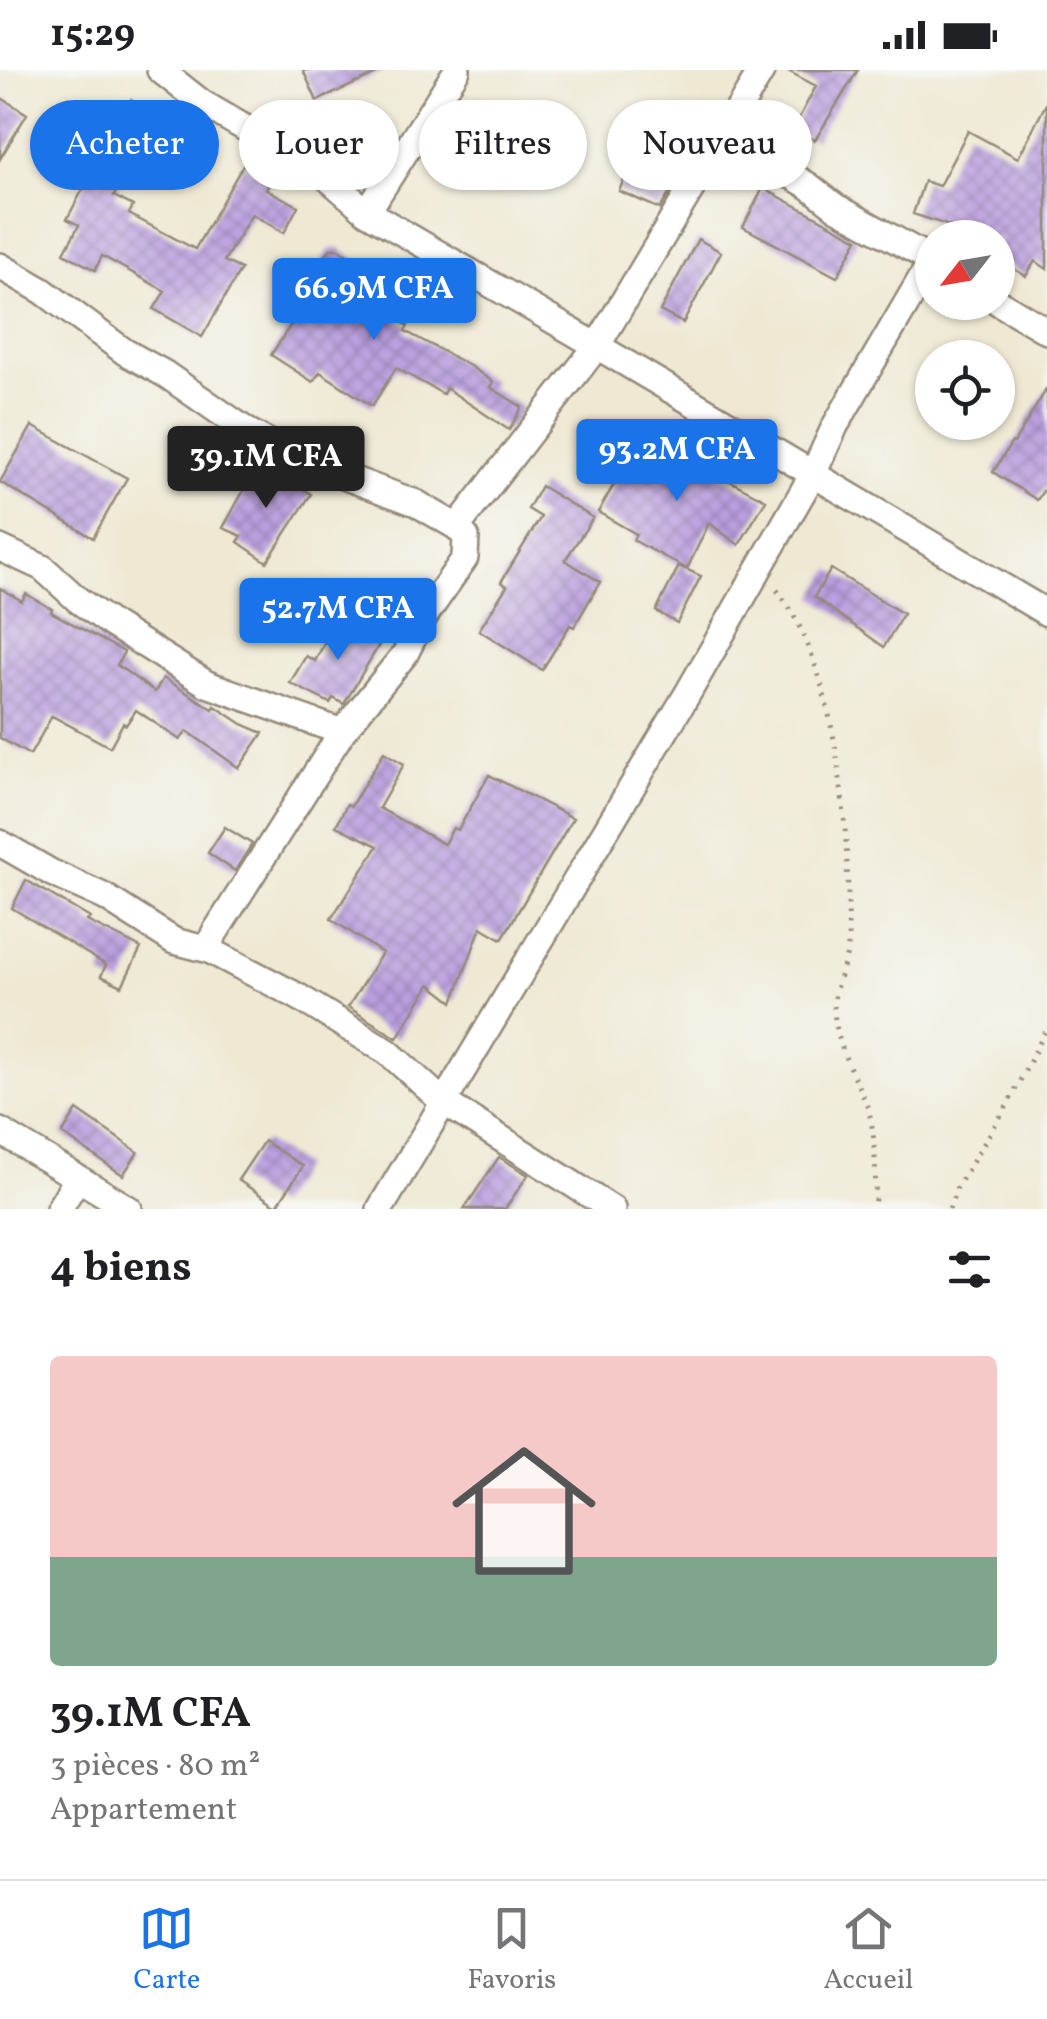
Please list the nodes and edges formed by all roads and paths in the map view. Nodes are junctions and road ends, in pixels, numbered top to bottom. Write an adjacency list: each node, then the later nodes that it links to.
1 (160, 70): 7 (street)
2 (456, 70): 7 (street)
3 (762, 70): 4 (street)
4 (743, 100)
5 (812, 188): 8 (street)
6 (692, 190): 13 (street)
7 (367, 212): 13 (street)
8 (915, 250)
9 (0, 266): 15 (street)
10 (915, 289): 14 (street)
11 (1015, 312): 12 (street)
12 (1047, 331)
13 (597, 346): 14 (street); 15 (street)
14 (813, 474): 17 (street); 18 (street)
15 (458, 527): 19 (street)
16 (0, 548): 19 (street)
17 (760, 568): 23 (street); 30 (path)
18 (1047, 614)
19 (342, 732): 21 (street)
20 (0, 843): 21 (street)
21 (209, 950): 23 (street)
22 (1047, 1028): 31 (path)
23 (442, 1101): 28 (street); 29 (street)
24 (0, 1132): 25 (street)
25 (77, 1179): 26 (street); 27 (street)
26 (58, 1209)
27 (129, 1209)
28 (380, 1209)
29 (612, 1209)
30 (874, 1209)
31 (948, 1209)

